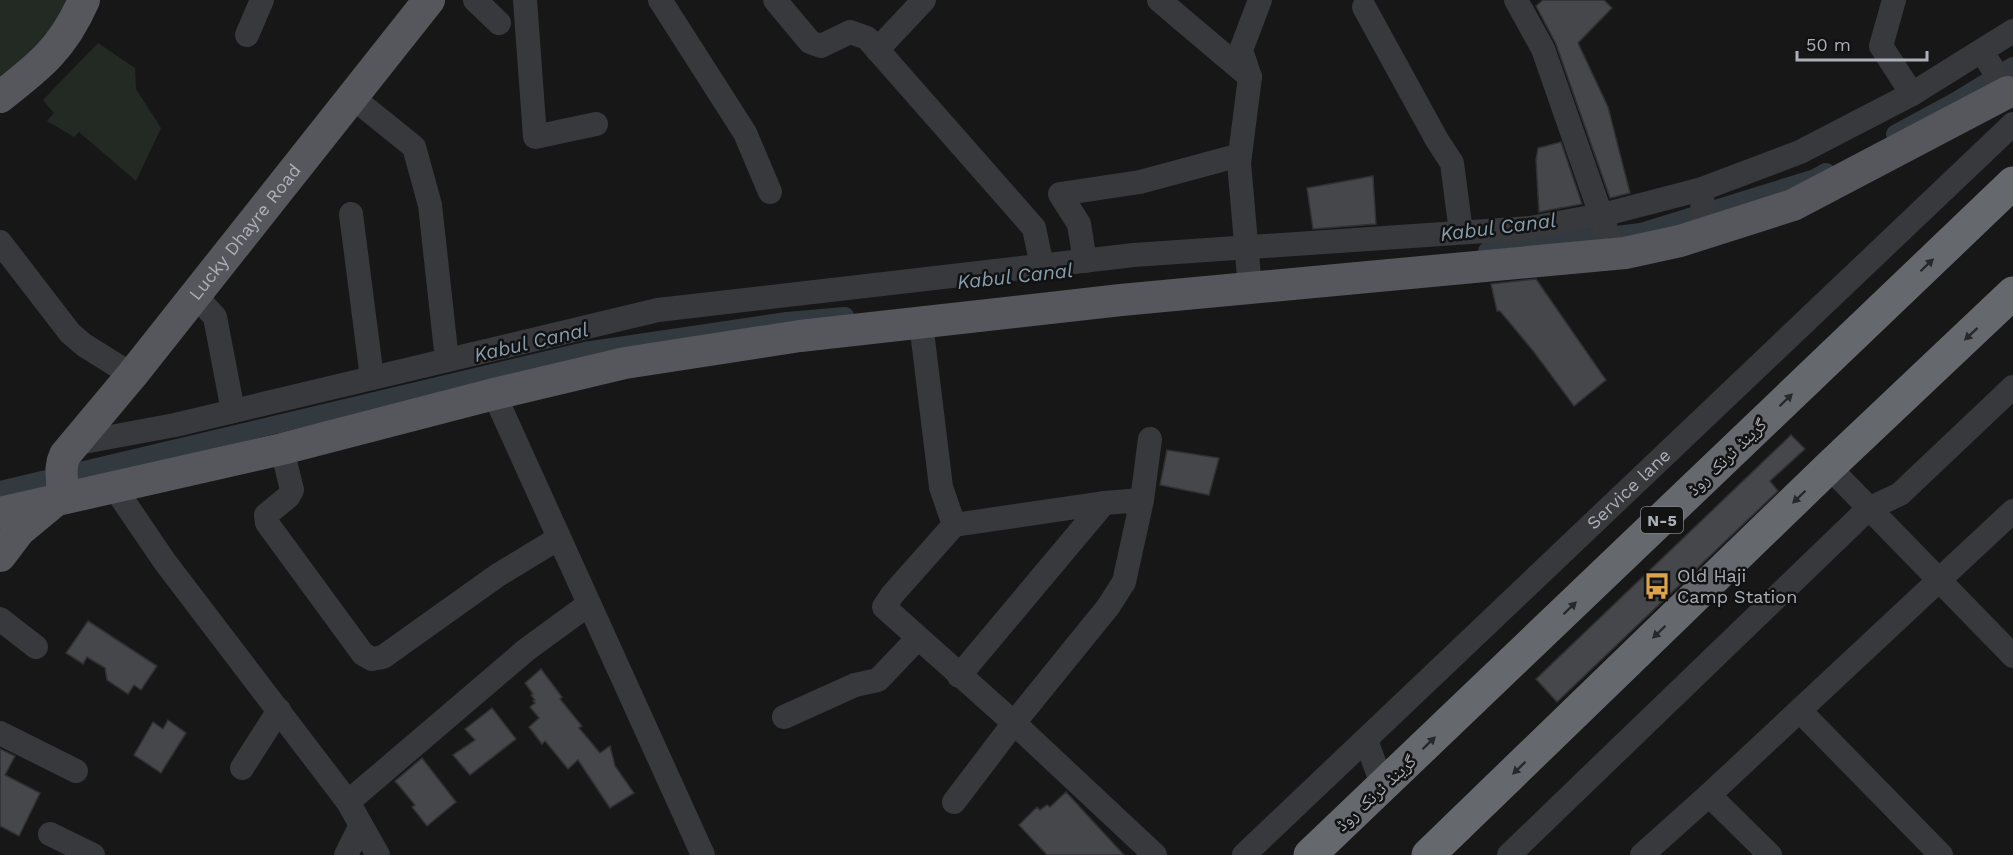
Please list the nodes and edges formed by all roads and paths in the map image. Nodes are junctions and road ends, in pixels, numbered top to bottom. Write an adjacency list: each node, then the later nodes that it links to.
1 (84, 0): 22 (main road)
2 (262, 0): 16 (street)
3 (429, 0): 23 (main road, Lucky Dhayre Road)
4 (475, 0): 14 (street)
5 (525, 0): 24 (street)
6 (660, 0): 28 (street)
7 (775, 0): 17 (street)
8 (924, 0): 17 (street)
9 (1159, 0): 19 (street)
10 (1260, 0): 19 (street)
11 (1516, 0): 31 (street)
12 (1894, 0): 21 (street)
13 (1364, 7): 33 (street)
14 (499, 23)
15 (2013, 31): 18 (street)
16 (247, 35)
17 (877, 50): 38 (street)
18 (1985, 57): 20 (street); 21 (street)
19 (1250, 77): 26 (street)
20 (2007, 88): 32 (main road)
21 (1912, 94): 29 (street)
22 (0, 96)
23 (352, 97): 41 (main road, Lucky Dhayre Road); 43 (street)
24 (596, 124)
25 (2013, 124): 74 (street, Service lane)
26 (1240, 155): 35 (street); 37 (street)
27 (2013, 183): 77 (highway, گرینڈ ٹرنک روڈ / N-5, one-way to 27)
28 (770, 192)
29 (1702, 192): 31 (street); 32 (street)
30 (351, 214): 45 (street)
31 (1603, 218): 33 (street); 36 (street)
32 (1702, 229): 36 (main road)
33 (1461, 232): 35 (street)
34 (0, 242): 44 (street)
35 (1248, 249): 37 (street); 39 (street)
36 (1614, 252): 39 (main road)
37 (1085, 261): 38 (street)
38 (1042, 266): 43 (street)
39 (1250, 287): 42 (main road)
40 (2013, 293): 51 (highway, one-way to 51)
41 (195, 296): 44 (main road, Lucky Dhayre Road); 48 (street)
42 (921, 323): 47 (main road); 59 (street)
43 (447, 360): 45 (street)
44 (132, 375): 52 (main road, Lucky Dhayre Road)
45 (372, 378): 48 (street)
46 (2013, 387): 56 (street)
47 (495, 394): 50 (main road); 60 (street)
48 (233, 411): 52 (street)
49 (1150, 439): 54 (street)
50 (282, 449): 53 (main road); 60 (street)
51 (1829, 467): 56 (street); 83 (highway, one-way to 83)
52 (63, 475): 53 (main road); 58 (main road); 61 (main road, Lucky Dhayre Road)
53 (114, 487): 69 (street)
54 (1142, 500): 55 (street); 72 (street)
55 (1104, 503): 59 (street); 68 (street)
56 (1868, 509): 62 (street); 91 (street)
57 (2013, 511): 62 (street)
58 (0, 513)
59 (954, 525): 65 (street)
60 (559, 538): 63 (street)
61 (0, 555)
62 (1938, 581): 67 (street); 70 (street)
63 (589, 604): 79 (street); 87 (street)
64 (0, 619): 66 (street)
65 (918, 638): 68 (street); 71 (street)
66 (36, 647)
67 (2013, 656)
68 (959, 676): 72 (street)
69 (279, 710): 75 (street); 79 (street)
70 (1800, 711): 78 (street); 94 (street)
71 (784, 717)
72 (1014, 723): 80 (street); 88 (street)
73 (0, 733): 76 (street)
74 (1366, 740): 77 (street); 89 (street, Service lane)
75 (242, 768)
76 (76, 771)
77 (1383, 787): 90 (highway, گرینڈ ٹرنک روڈ / N-5)
78 (1709, 795): 92 (street); 93 (street)
79 (348, 802): 81 (street)
80 (954, 802)
81 (361, 825): 85 (street); 86 (street)
82 (50, 834): 84 (street)
83 (1438, 852)
84 (93, 855)
85 (345, 855)
86 (378, 855)
87 (703, 855)
88 (1155, 855)
89 (1244, 855)
90 (1310, 855)
91 (1509, 855)
92 (1642, 855)
93 (1770, 855)
94 (1941, 855)

